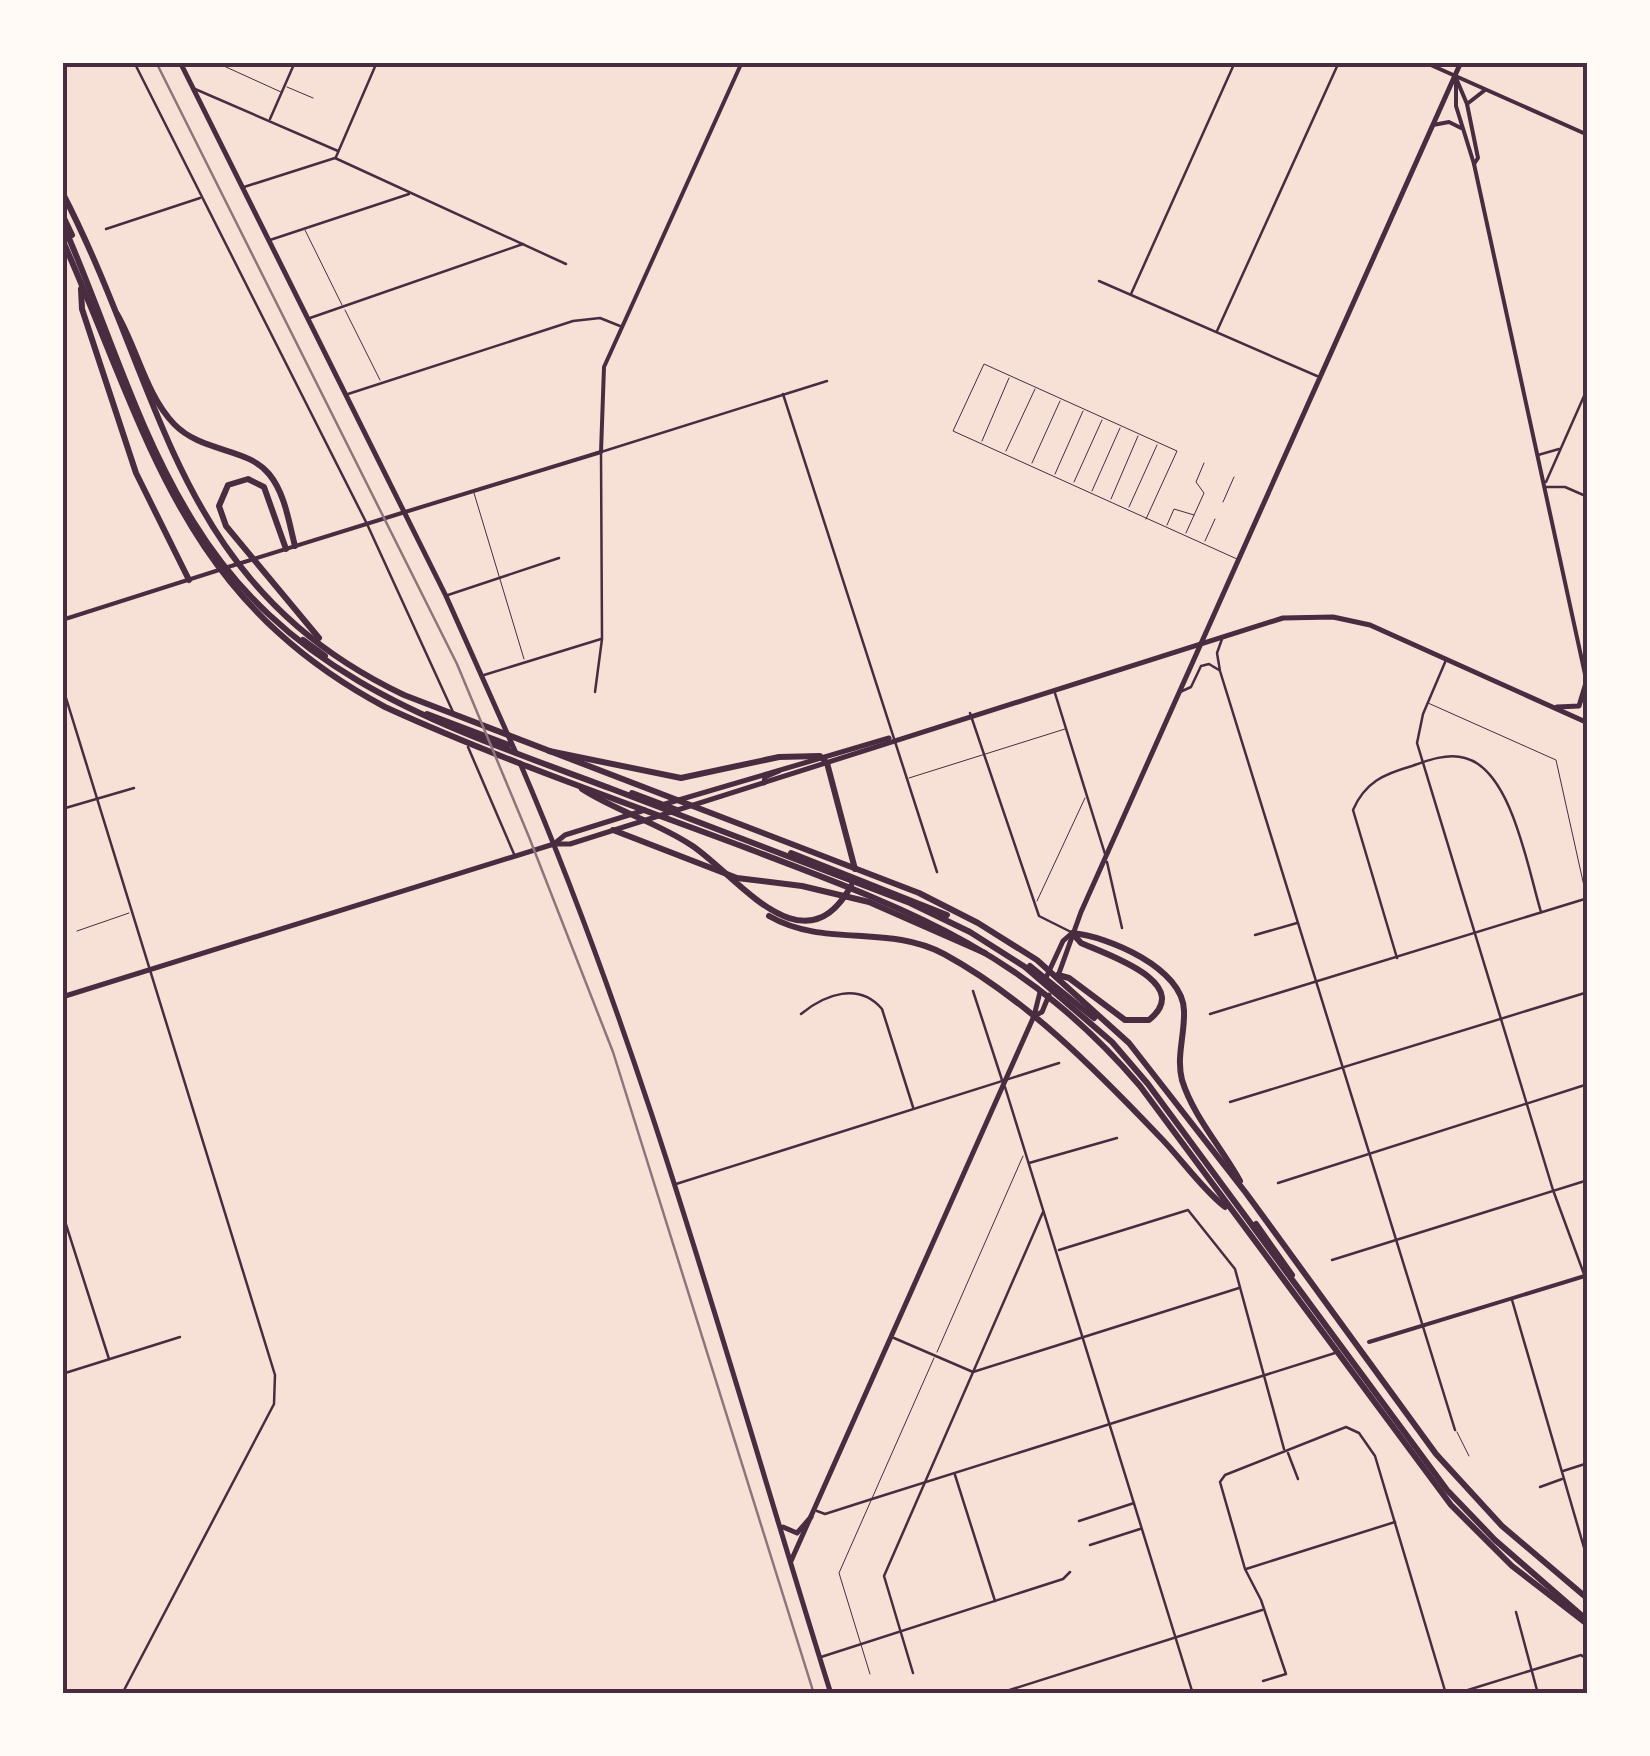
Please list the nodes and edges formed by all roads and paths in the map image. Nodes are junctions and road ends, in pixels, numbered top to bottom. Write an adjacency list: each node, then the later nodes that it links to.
1 (134, 62): 29 (street)
2 (190, 62): 11 (street)
3 (216, 62): 16 (lane)
4 (295, 62): 13 (street)
5 (377, 62): 23 (street)
6 (742, 62): 44 (street)
7 (1235, 62): 40 (street)
8 (1339, 62): 45 (street)
9 (1424, 62): 12 (street)
10 (1461, 62): 12 (main road)
11 (181, 65): 14 (main road)
12 (1456, 76): 15 (street); 18 (street); 20 (main road); 21 (street)
13 (284, 86): 16 (street); 17 (lane)
14 (194, 90): 19 (street); 26 (main road)
15 (1486, 90): 18 (street); 22 (street)
16 (281, 93): 19 (street)
17 (313, 98)
18 (1467, 104): 25 (street)
19 (270, 119): 23 (street)
20 (1433, 125): 21 (street); 47 (main road)
21 (1462, 130): 25 (street)
22 (1588, 135)
23 (338, 151): 24 (street)
24 (336, 158): 26 (street); 28 (street)
25 (1474, 164): 64 (street)
26 (243, 188): 35 (main road)
27 (62, 192): 41 (highway)
28 (411, 193): 33 (street); 36 (street)
29 (202, 196): 32 (street); 81 (street)
30 (62, 214): 88 (highway)
31 (62, 222): 88 (highway)
32 (106, 229)
33 (304, 229): 35 (street); 42 (lane)
34 (62, 239): 39 (highway)
35 (269, 240): 43 (main road)
36 (523, 244): 37 (street); 42 (street)
37 (566, 264)
38 (1099, 281): 40 (street)
39 (81, 282): 88 (highway); 92 (highway)
40 (1131, 294): 45 (street)
41 (107, 295): 85 (highway); 88 (highway)
42 (343, 307): 43 (street); 49 (lane)
43 (308, 318): 53 (main road)
44 (620, 326): 49 (street); 62 (street)
45 (1217, 332): 47 (street)
46 (1011, 375): 50 (lane); 60 (lane); 60 (lane)
47 (1321, 378): 89 (main road)
48 (826, 381): 52 (street)
49 (382, 384): 53 (street)
50 (1036, 386): 54 (lane); 63 (lane)
51 (1588, 388): 61 (street)
52 (783, 394): 62 (street); 114 (street)
53 (346, 395): 77 (main road)
54 (1062, 398): 55 (lane); 66 (lane)
55 (1084, 408): 56 (lane); 68 (lane)
56 (1103, 417): 57 (lane); 69 (lane)
57 (1121, 425): 58 (lane); 72 (lane)
58 (1140, 434): 59 (lane); 74 (lane)
59 (1158, 442): 76 (lane); 79 (lane)
60 (980, 444): 63 (lane)
61 (1560, 449): 64 (street); 70 (street)
62 (601, 452): 71 (street); 96 (street)
63 (1004, 454): 66 (lane)
64 (1537, 454): 70 (street)
65 (1204, 464): 78 (lane)
66 (1031, 466): 68 (lane)
67 (1234, 476): 75 (lane)
68 (1054, 477): 69 (lane)
69 (1072, 485): 72 (lane)
70 (1544, 487): 73 (street); 104 (street)
71 (473, 491): 77 (street); 91 (lane)
72 (1091, 494): 74 (lane)
73 (1588, 497)
74 (1110, 502): 76 (lane)
75 (1224, 502)
76 (1128, 510): 79 (lane)
77 (405, 512): 81 (street); 93 (main road)
78 (1194, 515): 82 (lane); 83 (lane)
79 (1146, 519): 82 (lane)
80 (1214, 520): 84 (lane)
81 (368, 524): 85 (street); 132 (street)
82 (1166, 528): 83 (lane)
83 (1184, 536): 84 (lane)
84 (1204, 544): 89 (lane)
85 (295, 546): 86 (street)
86 (286, 549): 92 (street); 98 (highway)
87 (560, 558): 91 (street)
88 (222, 559): 90 (highway); 98 (highway)
89 (1240, 560): 97 (main road)
90 (233, 578): 111 (highway); 111 (highway)
91 (499, 578): 93 (street); 100 (lane)
92 (189, 580): 94 (street)
93 (446, 596): 102 (main road)
94 (62, 620)
95 (1228, 632): 97 (main road); 99 (main road); 101 (street)
96 (602, 639): 100 (street); 106 (street)
97 (1203, 641): 105 (main road); 107 (main road)
98 (326, 647): 115 (highway)
99 (1446, 659): 108 (street); 109 (main road)
100 (525, 662): 102 (street)
101 (1220, 671): 107 (street); 140 (street)
102 (482, 675): 131 (main road)
103 (62, 685): 127 (street)
104 (1587, 685): 109 (main road)
105 (1054, 688): 110 (main road); 113 (street)
106 (595, 692)
107 (1180, 692): 133 (main road)
108 (1427, 702): 118 (street); 136 (lane)
109 (1552, 707): 112 (main road)
110 (970, 713): 114 (main road); 116 (street)
111 (433, 722): 120 (highway); 120 (highway)
112 (1588, 724)
113 (1066, 729): 116 (lane); 126 (street)
114 (892, 738): 117 (main road); 119 (main road); 122 (street)
115 (546, 751): 117 (highway); 149 (highway)
116 (984, 755): 122 (lane); 137 (street)
117 (820, 756): 119 (highway); 121 (main road)
118 (1422, 762): 139 (street); 144 (street); 147 (street)
119 (828, 763): 124 (main road); 135 (highway)
120 (553, 768): 123 (highway); 129 (highway)
121 (780, 768): 124 (main road); 131 (main road)
122 (906, 778): 134 (street)
123 (568, 780): 135 (highway); 146 (highway)
124 (764, 783): 130 (main road)
125 (134, 788): 127 (street)
126 (1086, 795): 133 (street); 137 (lane)
127 (98, 798): 128 (street); 138 (street)
128 (62, 809)
129 (689, 816): 217 (highway); 221 (highway)
130 (614, 830): 131 (main road); 146 (highway)
131 (554, 844): 132 (main road); 171 (main road)
132 (515, 858): 148 (main road)
133 (1106, 858): 141 (street); 143 (main road)
134 (937, 872)
135 (744, 890): 155 (highway)
136 (1587, 898): 139 (street)
137 (1034, 906): 143 (street)
138 (132, 912): 142 (lane); 148 (street)
139 (1541, 912): 144 (street)
140 (1298, 922): 145 (street); 150 (street)
141 (1122, 928)
142 (77, 931)
143 (1072, 932): 149 (highway); 155 (main road); 155 (main road); 173 (highway)
144 (1474, 932): 147 (street); 157 (street)
145 (1255, 935)
146 (998, 957): 176 (highway)
147 (1397, 958): 150 (street)
148 (149, 971): 153 (main road); 231 (street)
149 (1054, 974): 173 (highway)
150 (1318, 983): 156 (street); 159 (street)
151 (973, 991): 160 (street)
152 (1588, 992): 157 (street)
153 (62, 996)
154 (802, 1014): 164 (street)
155 (1038, 1014): 160 (main road); 176 (highway)
156 (1210, 1014)
157 (1499, 1019): 159 (street); 163 (street)
158 (1059, 1062): 160 (street)
159 (1344, 1067): 162 (street); 166 (street)
160 (1003, 1082): 164 (street); 167 (street); 187 (main road)
161 (1588, 1084): 163 (street)
162 (1230, 1102)
163 (1528, 1102): 166 (street); 172 (street)
164 (913, 1108): 171 (street)
165 (1118, 1138): 168 (street)
166 (1370, 1153): 170 (street); 177 (street)
167 (1024, 1154): 168 (street); 189 (lane)
168 (1028, 1164): 174 (street)
169 (1588, 1180): 172 (street)
170 (1278, 1182)
171 (674, 1184): 210 (main road)
172 (1553, 1190): 177 (street); 180 (street)
173 (1246, 1193): 217 (highway)
174 (1044, 1211): 178 (street); 191 (street)
175 (62, 1212): 190 (street)
176 (1234, 1214): 221 (highway)
177 (1398, 1239): 179 (street); 184 (street)
178 (1058, 1250): 182 (street); 185 (street)
179 (1332, 1260)
180 (1586, 1275): 181 (street); 183 (street)
181 (1588, 1286)
182 (1239, 1288): 185 (street); 193 (street)
183 (1511, 1298): 184 (street); 199 (street)
184 (1423, 1324): 188 (street); 195 (street)
185 (1083, 1336): 191 (street); 194 (street)
186 (180, 1337): 190 (street)
187 (892, 1337): 189 (street); 207 (main road)
188 (1369, 1342): 193 (street)
189 (936, 1356): 191 (street); 205 (lane)
190 (108, 1359): 192 (street)
191 (973, 1372): 203 (street)
192 (62, 1374)
193 (1265, 1374): 194 (street); 196 (street)
194 (1110, 1425): 200 (street); 206 (street)
195 (1455, 1430): 197 (lane)
196 (1285, 1450): 201 (street); 209 (street); 215 (street)
197 (1469, 1456)
198 (1588, 1464): 199 (street)
199 (1562, 1471): 202 (street)
200 (955, 1474): 203 (street); 218 (street)
201 (1298, 1479)
202 (1564, 1479): 204 (street); 213 (street)
203 (924, 1482): 205 (street); 222 (street)
204 (1540, 1487)
205 (872, 1500): 207 (street); 224 (lane)
206 (1134, 1503): 208 (street); 211 (street)
207 (816, 1511): 210 (main road); 214 (main road)
208 (1079, 1521)
209 (1395, 1522): 215 (street); 235 (street)
210 (780, 1525): 214 (main road)
211 (1142, 1528): 212 (street); 223 (street)
212 (1096, 1550)
213 (1587, 1558)
214 (791, 1561): 225 (main road)
215 (1245, 1569): 219 (street)
216 (1070, 1572): 218 (street)
217 (1588, 1599)
218 (995, 1600): 222 (street)
219 (1264, 1609): 223 (street); 230 (street)
220 (1516, 1612): 227 (street)
221 (1588, 1623)
222 (900, 1632): 224 (street); 229 (street)
223 (1176, 1638): 233 (street); 234 (street)
224 (860, 1645): 225 (street); 228 (lane)
225 (820, 1657): 232 (main road)
226 (1588, 1660): 227 (street)
227 (1530, 1669): 236 (street); 237 (street)
228 (870, 1674)
229 (912, 1674)
230 (1263, 1681)
231 (122, 1694)
232 (831, 1694)
233 (996, 1694)
234 (1194, 1694)
235 (1446, 1694)
236 (1455, 1694)
237 (1538, 1694)

